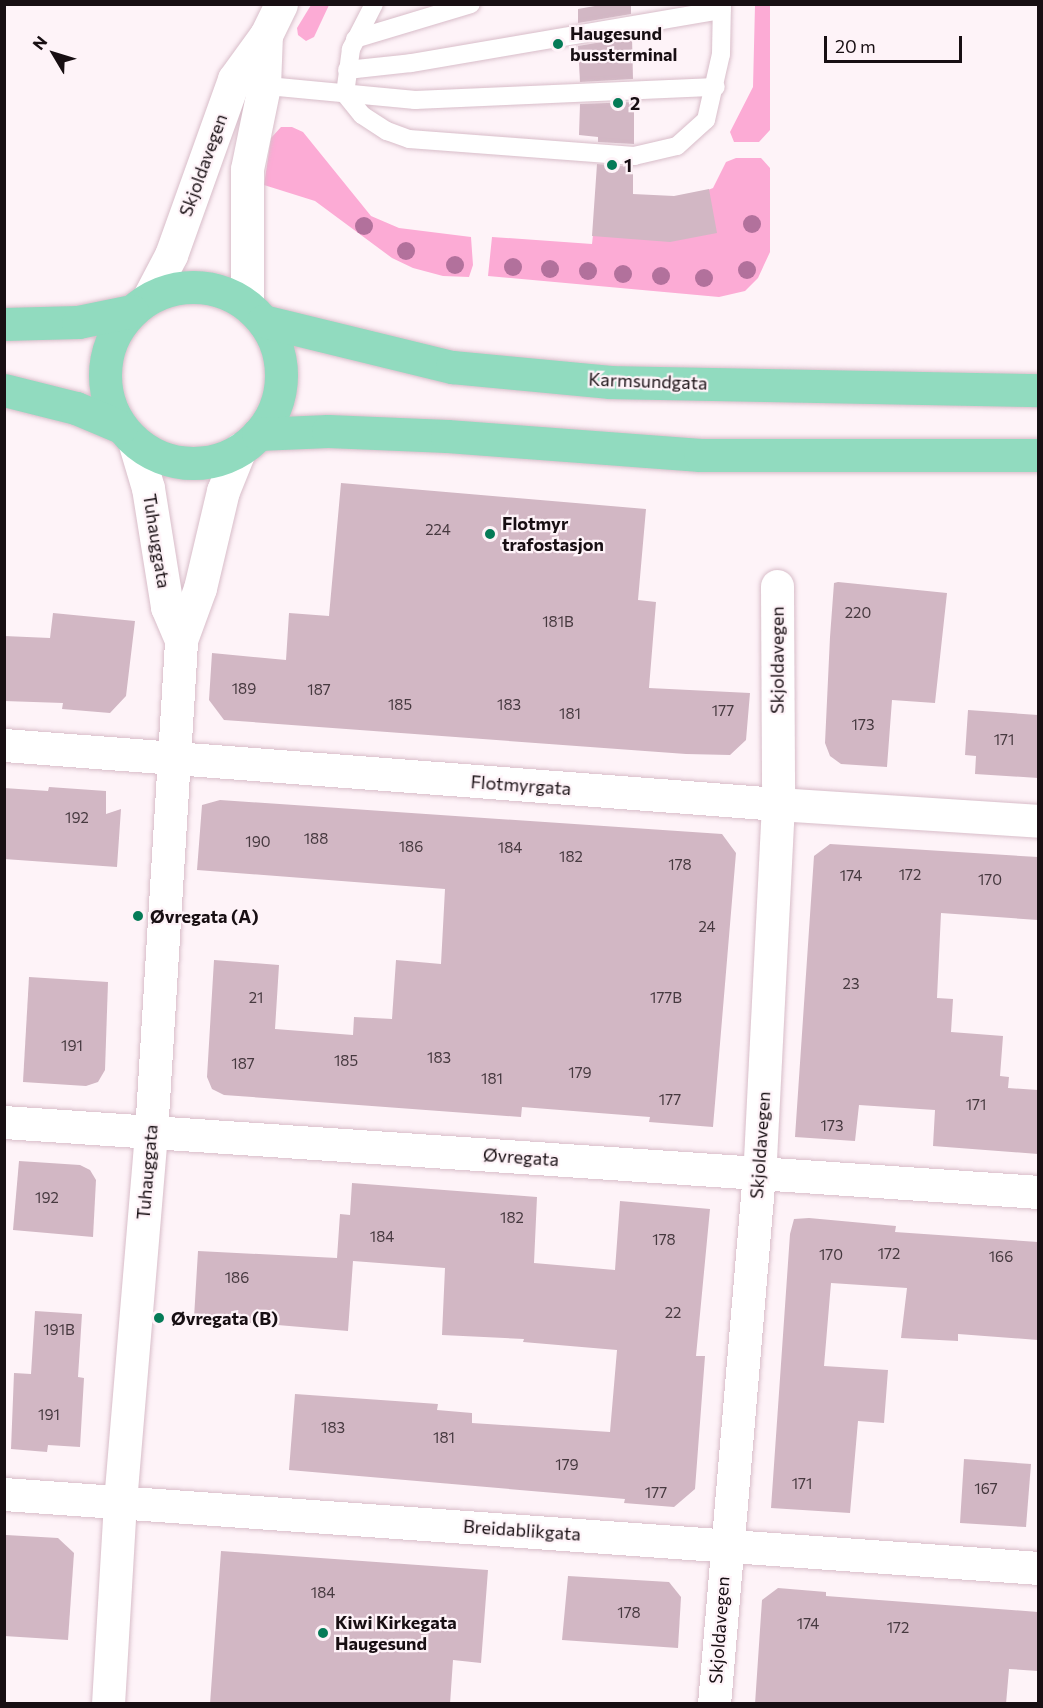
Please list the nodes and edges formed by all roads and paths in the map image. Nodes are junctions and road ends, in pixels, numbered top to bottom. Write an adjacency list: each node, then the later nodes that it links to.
1 (281, 4): 7 (street, Skjoldavegen)
2 (374, 4): 5 (lane)
3 (471, 4): 5 (lane)
4 (722, 7): 6 (lane); 8 (lane)
5 (355, 39): 6 (lane)
6 (347, 70): 9 (lane)
7 (249, 82): 9 (lane); 10 (street, Skjoldavegen); 11 (street, Skjoldavegen)
8 (716, 87): 9 (lane); 9 (lane)
9 (345, 94)
10 (140, 305): 11 (main road); 12 (main road); 15 (main road)
11 (255, 313): 14 (main road, Karmsundgata); 16 (main road)
12 (4, 324)
13 (4, 390): 15 (main road)
14 (1038, 390)
15 (128, 434): 16 (main road); 19 (street, Tuhauggata)
16 (249, 442): 17 (main road); 19 (street, Tuhauggata)
17 (1038, 455)
18 (777, 586): 22 (street, Skjoldavegen)
19 (181, 640): 21 (street, Tuhauggata)
20 (4, 745): 21 (street, Flotmyrgata)
21 (174, 758): 22 (street, Flotmyrgata); 25 (street, Tuhauggata)
22 (778, 804): 23 (street, Flotmyrgata); 26 (street, Skjoldavegen)
23 (1038, 820)
24 (4, 1122): 25 (street, Øvregata)
25 (151, 1132): 26 (street, Øvregata); 29 (street, Tuhauggata)
26 (759, 1173): 27 (street, Øvregata); 30 (street, Skjoldavegen)
27 (1038, 1192)
28 (4, 1494): 29 (street, Breidablikgata)
29 (120, 1502): 30 (street, Breidablikgata); 32 (street, Tuhauggata)
30 (726, 1544): 31 (street, Breidablikgata); 33 (street, Skjoldavegen)
31 (1038, 1568)
32 (108, 1704)
33 (714, 1704)

